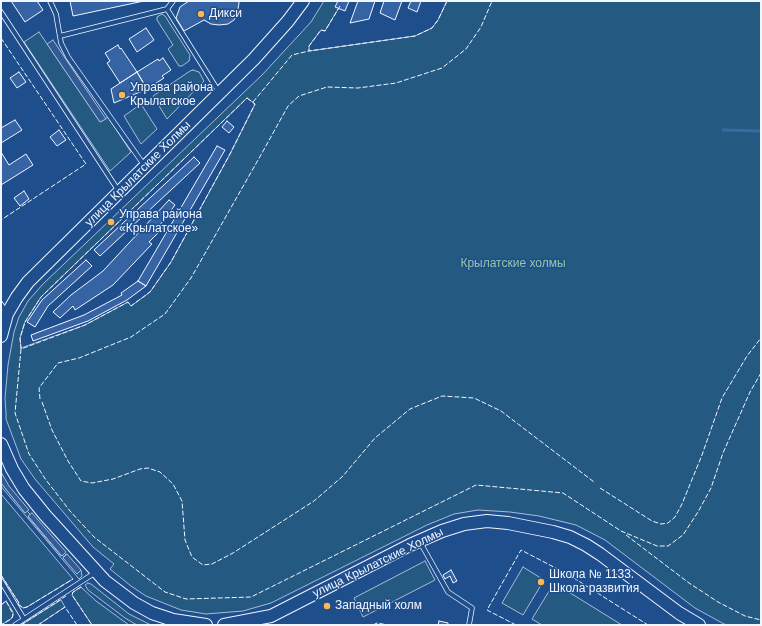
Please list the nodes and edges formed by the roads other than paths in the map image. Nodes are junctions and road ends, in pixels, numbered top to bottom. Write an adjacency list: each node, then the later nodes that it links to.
1 (50, 1): 6 (lane)
2 (173, 1): 4 (lane)
3 (303, 1): 7 (street, улица Крылатские Холмы)
4 (167, 9): 6 (lane); 7 (lane)
5 (1, 12): 9 (lane)
6 (60, 36): 8 (lane)
7 (220, 94): 8 (street, улица Крылатские Холмы)
8 (146, 167): 9 (street, улица Крылатские Холмы)
9 (120, 192): 10 (street, улица Крылатские Холмы)
10 (4, 309): 11 (street, улица Крылатские Холмы)
11 (1, 336)
12 (1, 444): 14 (street)
13 (419, 541): 17 (street, улица Крылатские Холмы); 21 (lane); 22 (street, улица Крылатские Холмы)
14 (96, 572): 16 (lane); 19 (street)
15 (1, 582): 16 (lane)
16 (24, 618): 18 (lane)
17 (259, 622): 20 (street, улица Крылатские Холмы)
18 (15, 625)
19 (200, 625)
20 (224, 625)
21 (469, 625)
22 (699, 625)

